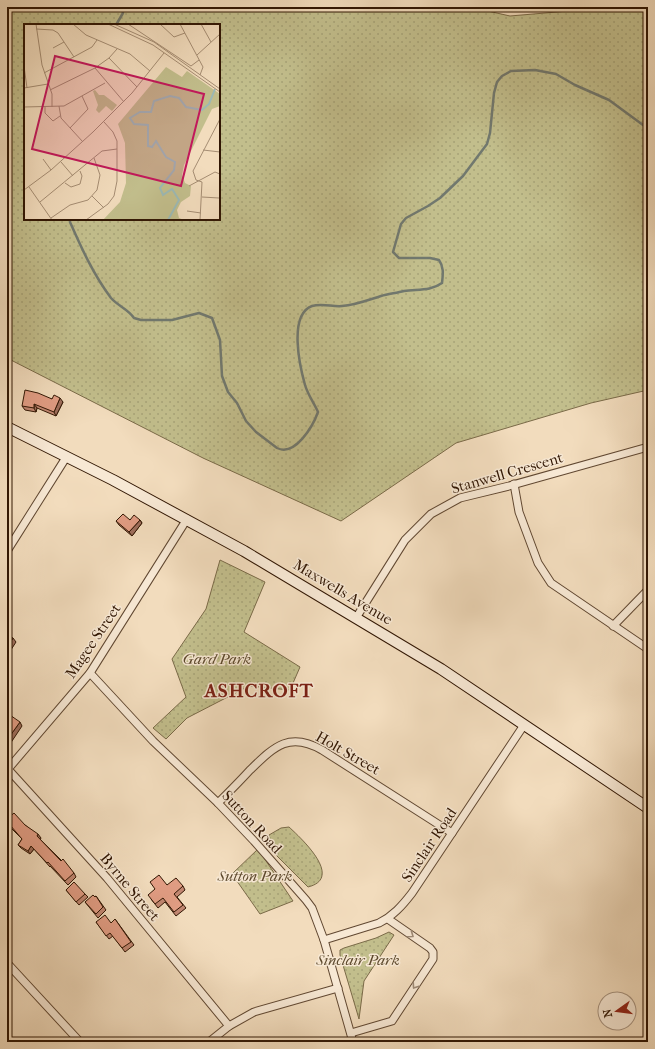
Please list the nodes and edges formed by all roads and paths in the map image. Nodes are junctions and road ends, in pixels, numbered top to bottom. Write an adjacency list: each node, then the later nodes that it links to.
1 (7, 427): 3 (street, Maxwells Avenue)
2 (648, 446): 4 (street, Stanwell Crescent)
3 (67, 456): 5 (street, Maxwells Avenue); 6 (street)
4 (514, 484): 8 (street, Stanwell Crescent); 9 (street)
5 (186, 519): 8 (street, Maxwells Avenue); 11 (street, Magee Street)
6 (7, 551)
7 (648, 590): 9 (street)
8 (356, 618): 12 (street, Maxwells Avenue)
9 (614, 626): 10 (street)
10 (648, 649)
11 (90, 673): 13 (street, Magee Street); 14 (street, Sutton Road)
12 (524, 725): 15 (street, Maxwells Avenue); 16 (street, Sinclair Road)
13 (8, 769): 21 (street, Byrne Street)
14 (218, 803): 16 (street, Holt Street); 18 (street, Sutton Road)
15 (648, 808)
16 (452, 833): 17 (street, Sinclair Road)
17 (388, 919): 18 (street, Sinclair Road); 22 (street, one-way to 22)
18 (324, 940): 20 (street, Sutton Road)
19 (7, 963): 23 (street)
20 (338, 988): 21 (street); 22 (street, Sutton Road)
21 (229, 1026): 24 (street)
22 (351, 1033): 25 (street, Sutton Road)
23 (80, 1042)
24 (209, 1042)
25 (353, 1042)

